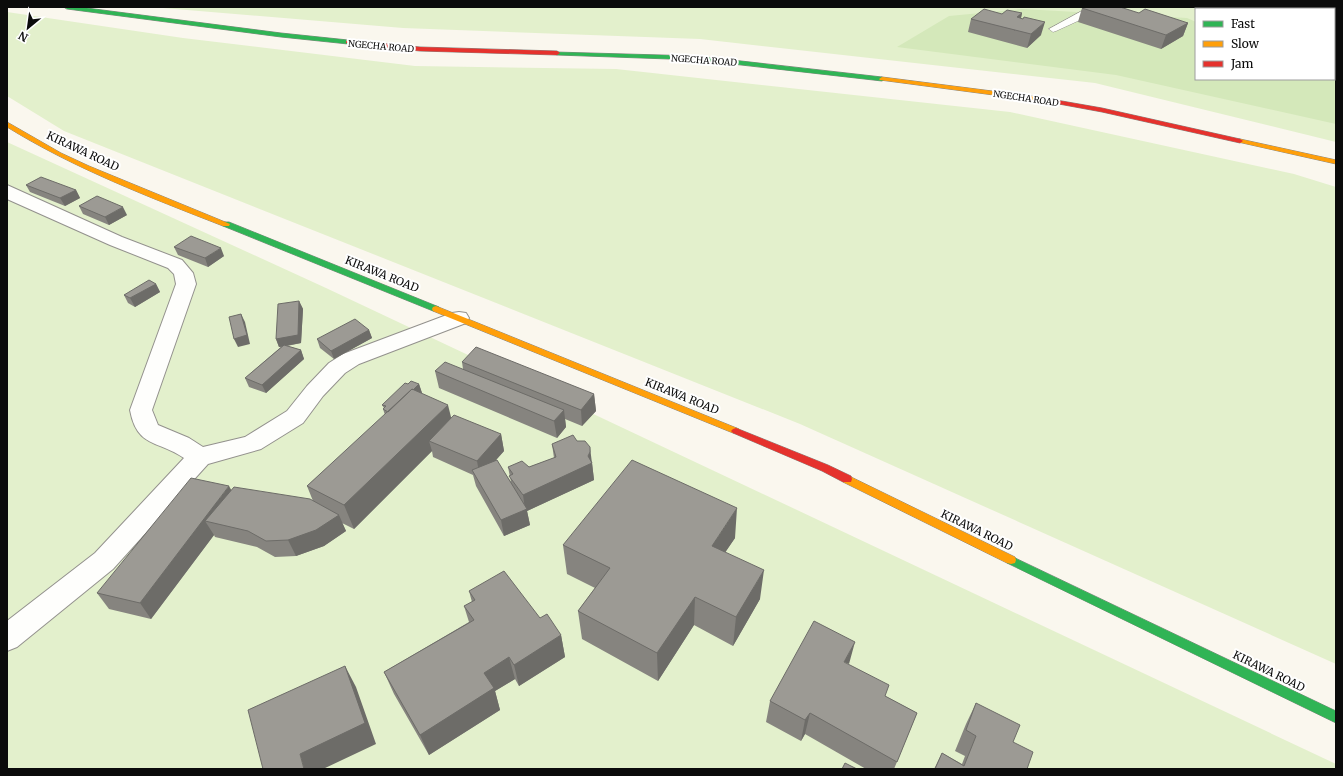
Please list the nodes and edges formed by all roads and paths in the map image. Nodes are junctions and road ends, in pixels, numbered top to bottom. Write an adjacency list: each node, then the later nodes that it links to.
1 (67, 7): 5 (main road, NGECHA ROAD)
2 (1095, 7): 3 (lane)
3 (1053, 29)
4 (7, 124): 7 (main road, KIRAWA ROAD)
5 (1336, 162)
6 (7, 190): 8 (street)
7 (459, 318): 8 (street); 10 (main road, KIRAWA ROAD)
8 (200, 457): 9 (street)
9 (7, 638)
10 (1336, 717)

